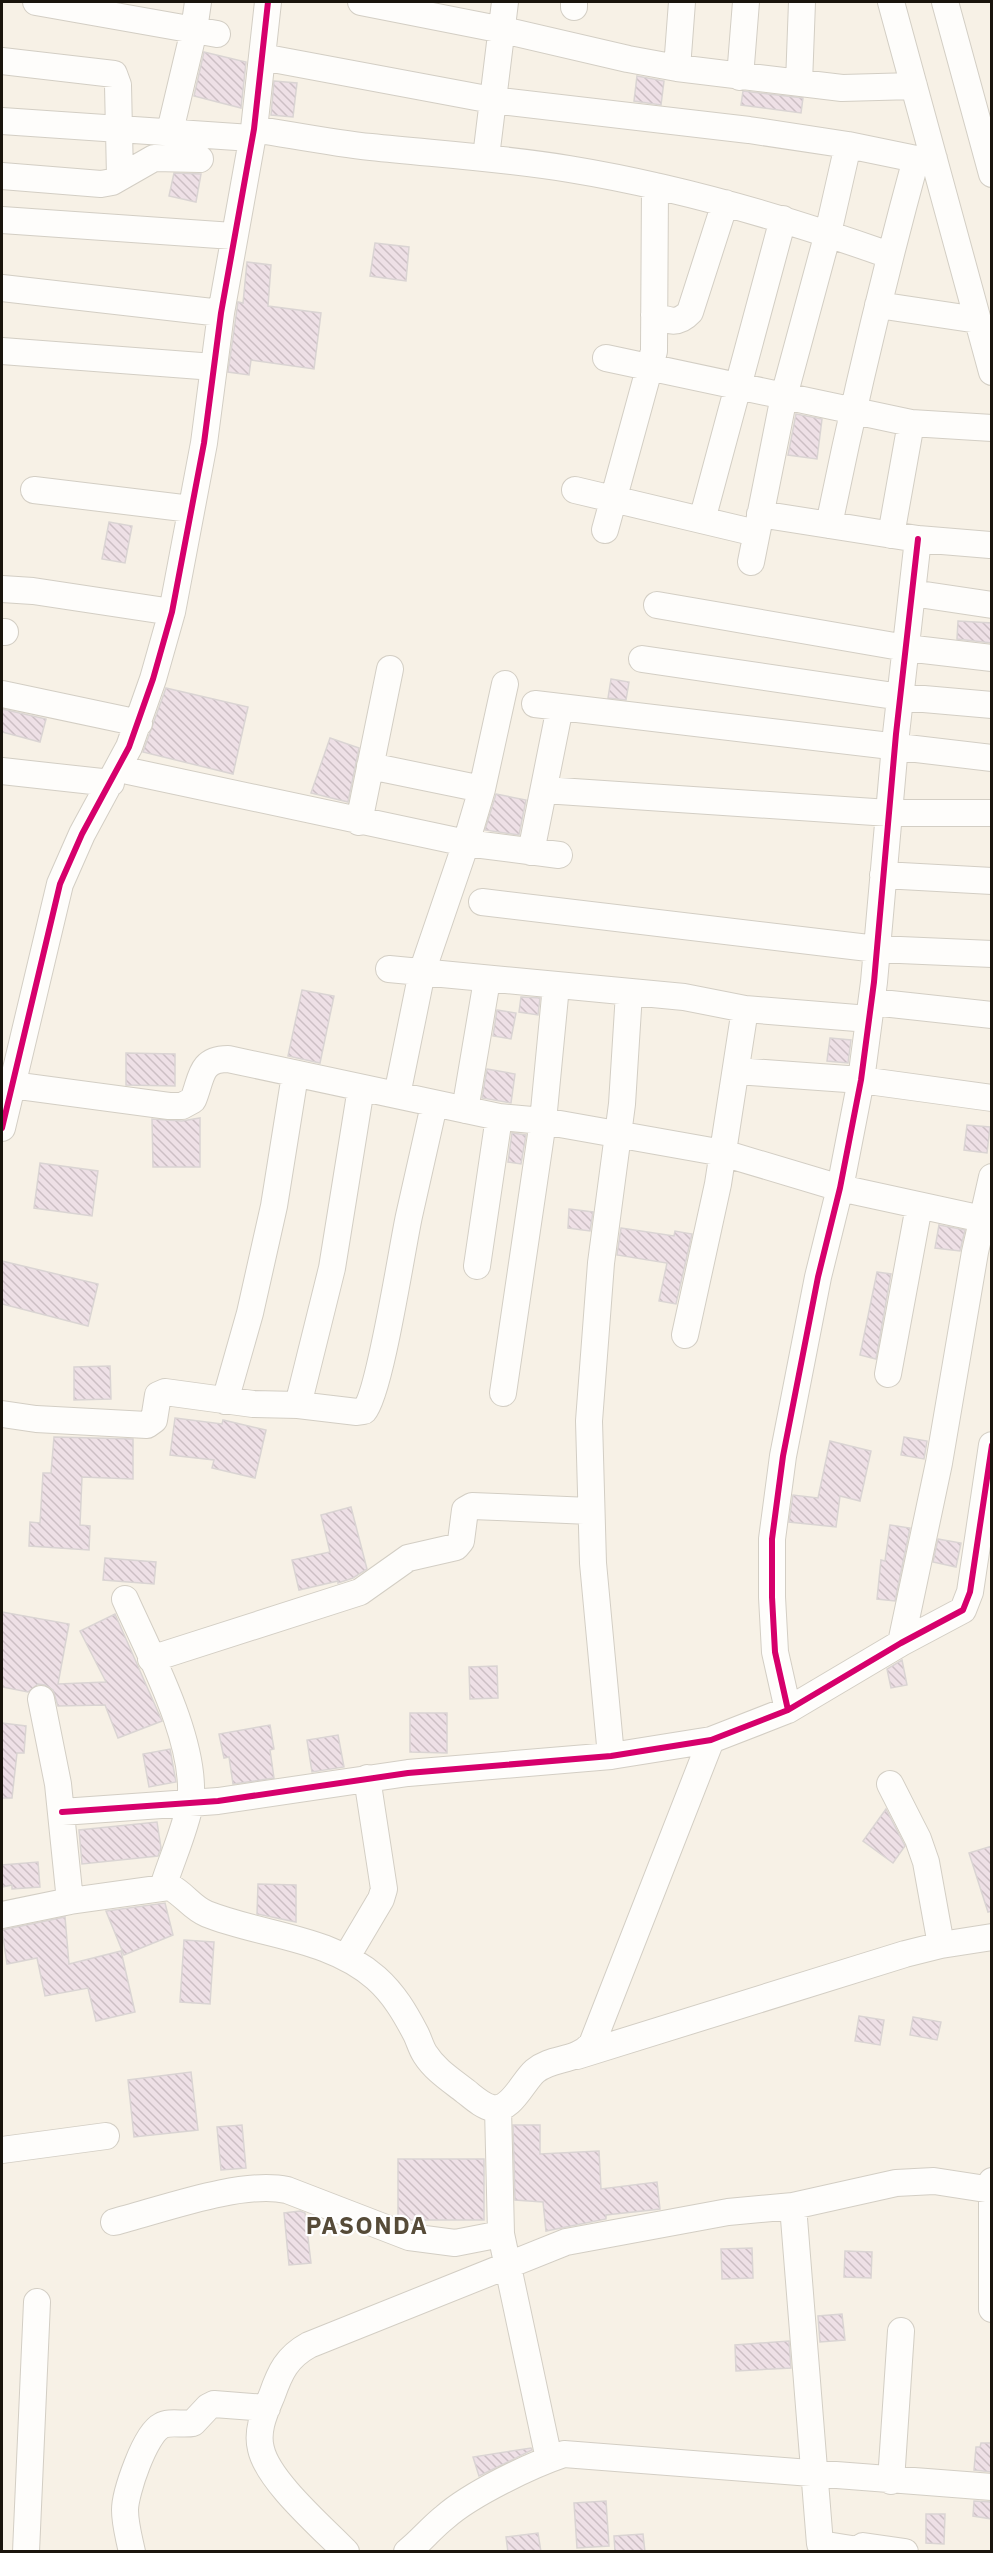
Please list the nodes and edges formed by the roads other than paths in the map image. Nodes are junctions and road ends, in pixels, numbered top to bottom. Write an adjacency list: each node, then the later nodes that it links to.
1 (36, 2): 11 (street)
2 (198, 2): 13 (street)
3 (268, 2): 14 (street)
4 (361, 2): 12 (street)
5 (505, 2): 12 (street)
6 (682, 2): 16 (street)
7 (746, 2): 17 (street)
8 (802, 2): 18 (street)
9 (891, 2): 19 (street)
10 (945, 2): 29 (street)
11 (143, 11): 13 (street)
12 (503, 30): 16 (street); 20 (street)
13 (205, 32): 23 (street)
14 (262, 57): 20 (street); 24 (street)
15 (2, 61): 22 (street)
16 (677, 68): 17 (street)
17 (740, 77): 18 (street)
18 (799, 83): 19 (street)
19 (914, 86): 28 (street)
20 (492, 99): 25 (street); 26 (street)
21 (2, 121): 22 (street)
22 (118, 127): 23 (street); 31 (street)
23 (170, 131): 24 (street)
24 (253, 134): 26 (street); 37 (street)
25 (848, 145): 28 (street); 36 (street)
26 (486, 157): 32 (street)
27 (200, 159): 31 (street)
28 (925, 159): 38 (street); 43 (street)
29 (992, 174)
30 (2, 176): 31 (street)
31 (120, 177)
32 (655, 186): 33 (street); 42 (street)
33 (725, 203): 34 (street); 42 (street)
34 (783, 219): 36 (street); 49 (street)
35 (2, 220): 37 (street)
36 (828, 233): 38 (street); 50 (street)
37 (233, 236): 41 (street)
38 (889, 255): 40 (street)
39 (2, 288): 41 (street)
40 (878, 305): 43 (street); 51 (street)
41 (221, 313): 46 (street)
42 (654, 315): 47 (street)
43 (978, 320): 48 (street)
44 (2, 351): 46 (street)
45 (606, 358): 47 (street)
46 (213, 367): 57 (street)
47 (651, 367): 49 (street); 56 (street)
48 (992, 372)
49 (736, 386): 50 (street); 58 (street)
50 (784, 396): 51 (street); 59 (street)
51 (852, 411): 52 (street); 60 (street)
52 (912, 423): 53 (street); 62 (street)
53 (992, 428)
54 (34, 490): 57 (street)
55 (575, 490): 56 (street)
56 (614, 499): 58 (street); 61 (street)
57 (191, 509): 70 (street)
58 (702, 520): 59 (street)
59 (758, 523): 60 (street); 65 (street)
60 (829, 525): 62 (street)
61 (606, 530)
62 (891, 535): 63 (street)
63 (918, 539): 64 (street); 67 (street)
64 (990, 545)
65 (751, 562)
66 (2, 589): 70 (street)
67 (912, 593): 69 (street); 71 (street)
68 (657, 605): 71 (street)
69 (992, 605)
70 (172, 612): 81 (street)
71 (906, 648): 73 (street); 77 (street)
72 (642, 658): 77 (street)
73 (992, 658)
74 (390, 669): 84 (street)
75 (505, 684): 87 (street)
76 (2, 694): 81 (street)
77 (901, 697): 79 (street); 82 (street)
78 (535, 704): 80 (street)
79 (992, 705)
80 (560, 707): 82 (street); 88 (street)
81 (139, 723): 86 (street)
82 (895, 747): 83 (street); 89 (street)
83 (992, 758)
84 (370, 766): 87 (street); 91 (street)
85 (2, 771): 86 (street)
86 (115, 776): 91 (street); 111 (street)
87 (482, 789): 92 (street)
88 (544, 790): 89 (street); 93 (street)
89 (889, 813): 90 (street); 95 (street)
90 (992, 813)
91 (359, 822): 92 (street)
92 (466, 843): 93 (street); 101 (street)
93 (531, 852): 94 (street)
94 (559, 855)
95 (883, 875): 96 (street); 98 (street)
96 (992, 881)
97 (482, 902): 98 (street)
98 (877, 949): 99 (street); 106 (street)
99 (992, 954)
100 (388, 969): 101 (street)
101 (422, 972): 102 (street); 113 (street)
102 (487, 980): 103 (street); 116 (street)
103 (556, 986): 104 (street); 118 (street)
104 (629, 993): 105 (street); 120 (street)
105 (745, 1009): 106 (street); 108 (street)
106 (871, 1010): 107 (street); 110 (street)
107 (992, 1015)
108 (736, 1071): 110 (street); 121 (street)
109 (295, 1075): 111 (street); 112 (street); 130 (street)
110 (861, 1080): 114 (street); 123 (street)
111 (12, 1085): 119 (street)
112 (361, 1088): 113 (street); 131 (street)
113 (397, 1095): 115 (street)
114 (992, 1098)
115 (434, 1105): 116 (street); 131 (street)
116 (465, 1110): 117 (street)
117 (499, 1117): 118 (street); 126 (street)
118 (543, 1121): 120 (street); 129 (street)
119 (2, 1128)
120 (619, 1136): 121 (street); 134 (street)
121 (723, 1153): 123 (street); 127 (street)
122 (992, 1177): 125 (street)
123 (840, 1188): 124 (street); 139 (street)
124 (919, 1206): 125 (street); 128 (street)
125 (987, 1220): 136 (street)
126 (477, 1266)
127 (685, 1335)
128 (888, 1374)
129 (503, 1393)
130 (225, 1401): 131 (street); 132 (street)
131 (298, 1405)
132 (2, 1414)
133 (991, 1450): 136 (street)
134 (590, 1511): 137 (street); 141 (street)
135 (125, 1599): 137 (street)
136 (901, 1643): 139 (street)
137 (151, 1659): 144 (street)
138 (41, 1699): 145 (street)
139 (788, 1710): 140 (street)
140 (711, 1740): 141 (street); 152 (street)
141 (611, 1756): 142 (street)
142 (367, 1778): 144 (street); 151 (street)
143 (890, 1784): 150 (street)
144 (190, 1804): 145 (street); 146 (street)
145 (62, 1812): 147 (street)
146 (163, 1887): 147 (street); 151 (street)
147 (70, 1901): 148 (street)
148 (2, 1915)
149 (992, 1937): 150 (street)
150 (941, 1945): 152 (street)
151 (346, 1958): 153 (street)
152 (577, 2056): 153 (street)
153 (498, 2108): 159 (street)
154 (106, 2136): 155 (street)
155 (2, 2150)
156 (991, 2187): 157 (street); 162 (street)
157 (793, 2205): 160 (street); 166 (street)
158 (114, 2222): 159 (street)
159 (501, 2234): 160 (street)
160 (506, 2265): 164 (street); 165 (street)
161 (37, 2302): 170 (street)
162 (992, 2309)
163 (901, 2331): 167 (street)
164 (267, 2408): 171 (street); 172 (street)
165 (549, 2459): 166 (street); 173 (street)
166 (814, 2475): 167 (street); 169 (street)
167 (891, 2481): 168 (street)
168 (992, 2487)
169 (858, 2551): 174 (street)
170 (26, 2552)
171 (132, 2552)
172 (346, 2552)
173 (406, 2552)
174 (905, 2552)

